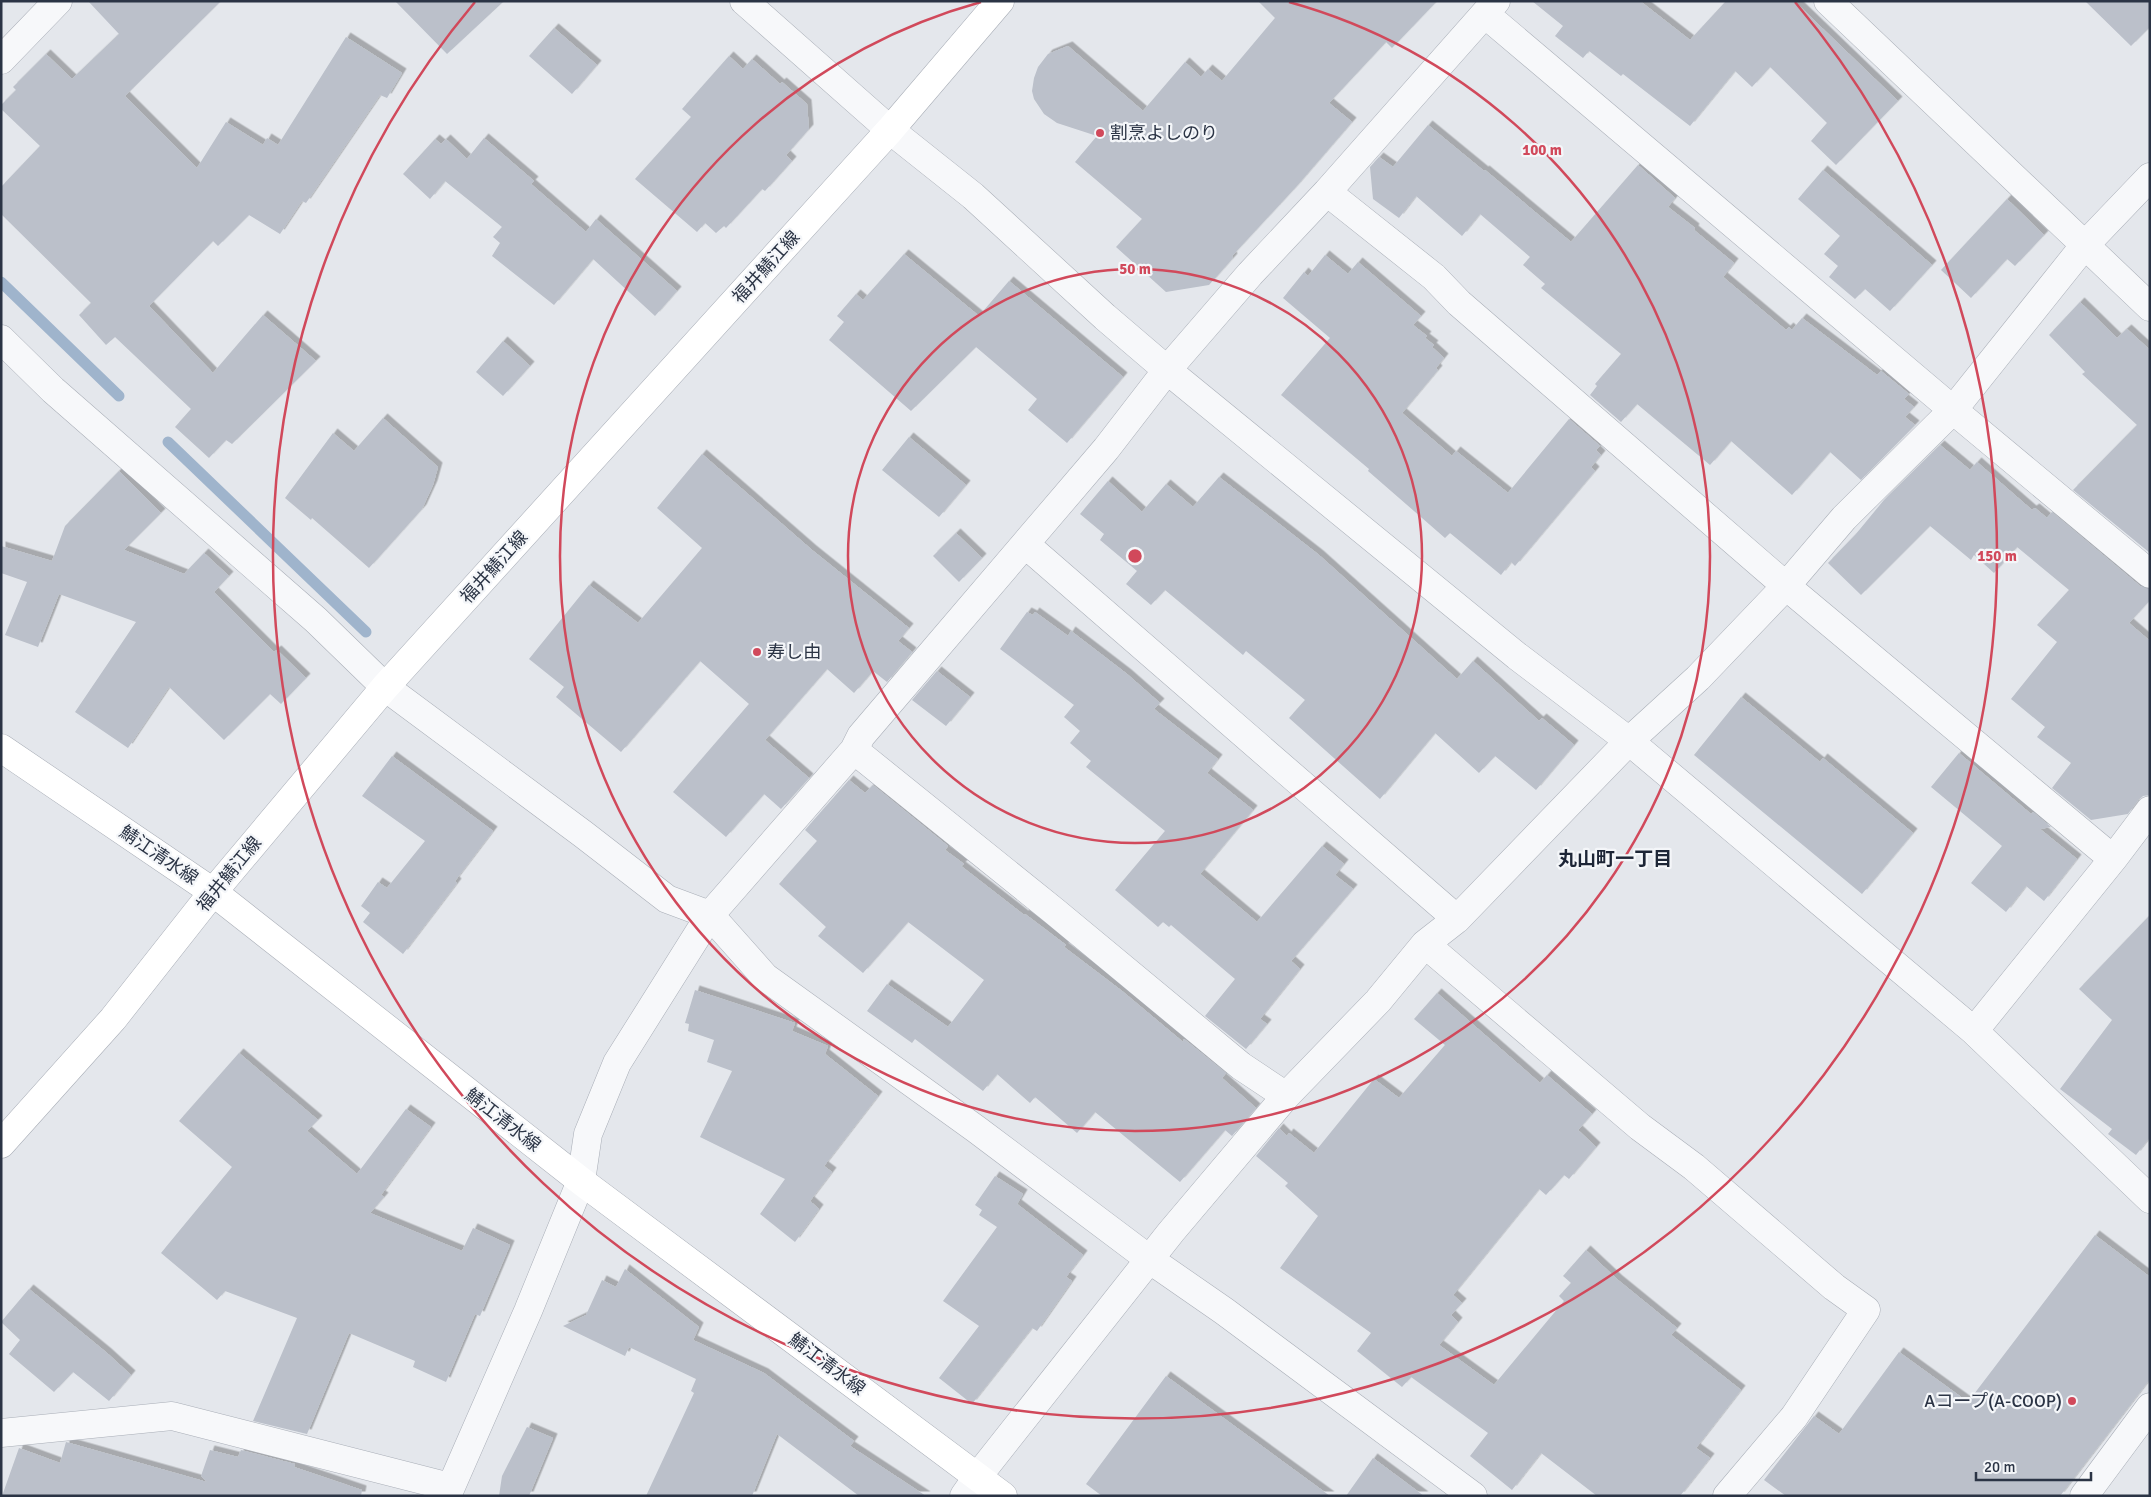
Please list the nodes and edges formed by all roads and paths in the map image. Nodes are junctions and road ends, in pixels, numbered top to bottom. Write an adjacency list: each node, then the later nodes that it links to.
1 (58, 1): 6 (street)
2 (744, 1): 7 (street)
3 (1000, 1): 7 (main road, 福井鯖江線)
4 (1828, 1): 10 (street)
5 (1491, 7): 9 (street); 14 (street)
6 (1, 60)
7 (890, 130): 13 (street); 18 (main road, 福井鯖江線)
8 (2150, 177): 10 (street)
9 (1327, 192): 13 (street); 17 (street)
10 (2084, 246): 11 (street); 14 (street)
11 (2150, 306)
12 (1, 339): 18 (street)
13 (1167, 370): 15 (street); 19 (street)
14 (1953, 410): 16 (street); 17 (street)
15 (1025, 544): 21 (street); 26 (street)
16 (2150, 574)
17 (1786, 586): 19 (street); 23 (street)
18 (385, 687): 24 (main road, 福井鯖江線); 25 (street)
19 (1629, 741): 26 (street); 28 (street)
20 (1, 748): 24 (main road, 鯖江清水線)
21 (854, 750): 25 (street); 29 (street)
22 (2150, 810): 23 (street)
23 (2113, 859): 28 (street)
24 (213, 892): 30 (main road, 福井鯖江線); 31 (main road, 鯖江清水線)
25 (710, 915): 31 (street); 33 (street)
26 (1457, 919): 27 (street)
27 (1426, 944): 29 (street); 40 (street)
28 (1974, 1030): 32 (street)
29 (1286, 1096): 33 (street)
30 (1, 1144)
31 (581, 1181): 36 (main road, 鯖江清水線); 37 (street)
32 (2150, 1199)
33 (1149, 1259): 36 (street); 39 (street)
34 (2150, 1407): 41 (street)
35 (1, 1433): 37 (street)
36 (971, 1486): 38 (main road, 鯖江清水線)
37 (449, 1491)
38 (1003, 1496)
39 (1473, 1496)
40 (1727, 1496)
41 (2084, 1496)

